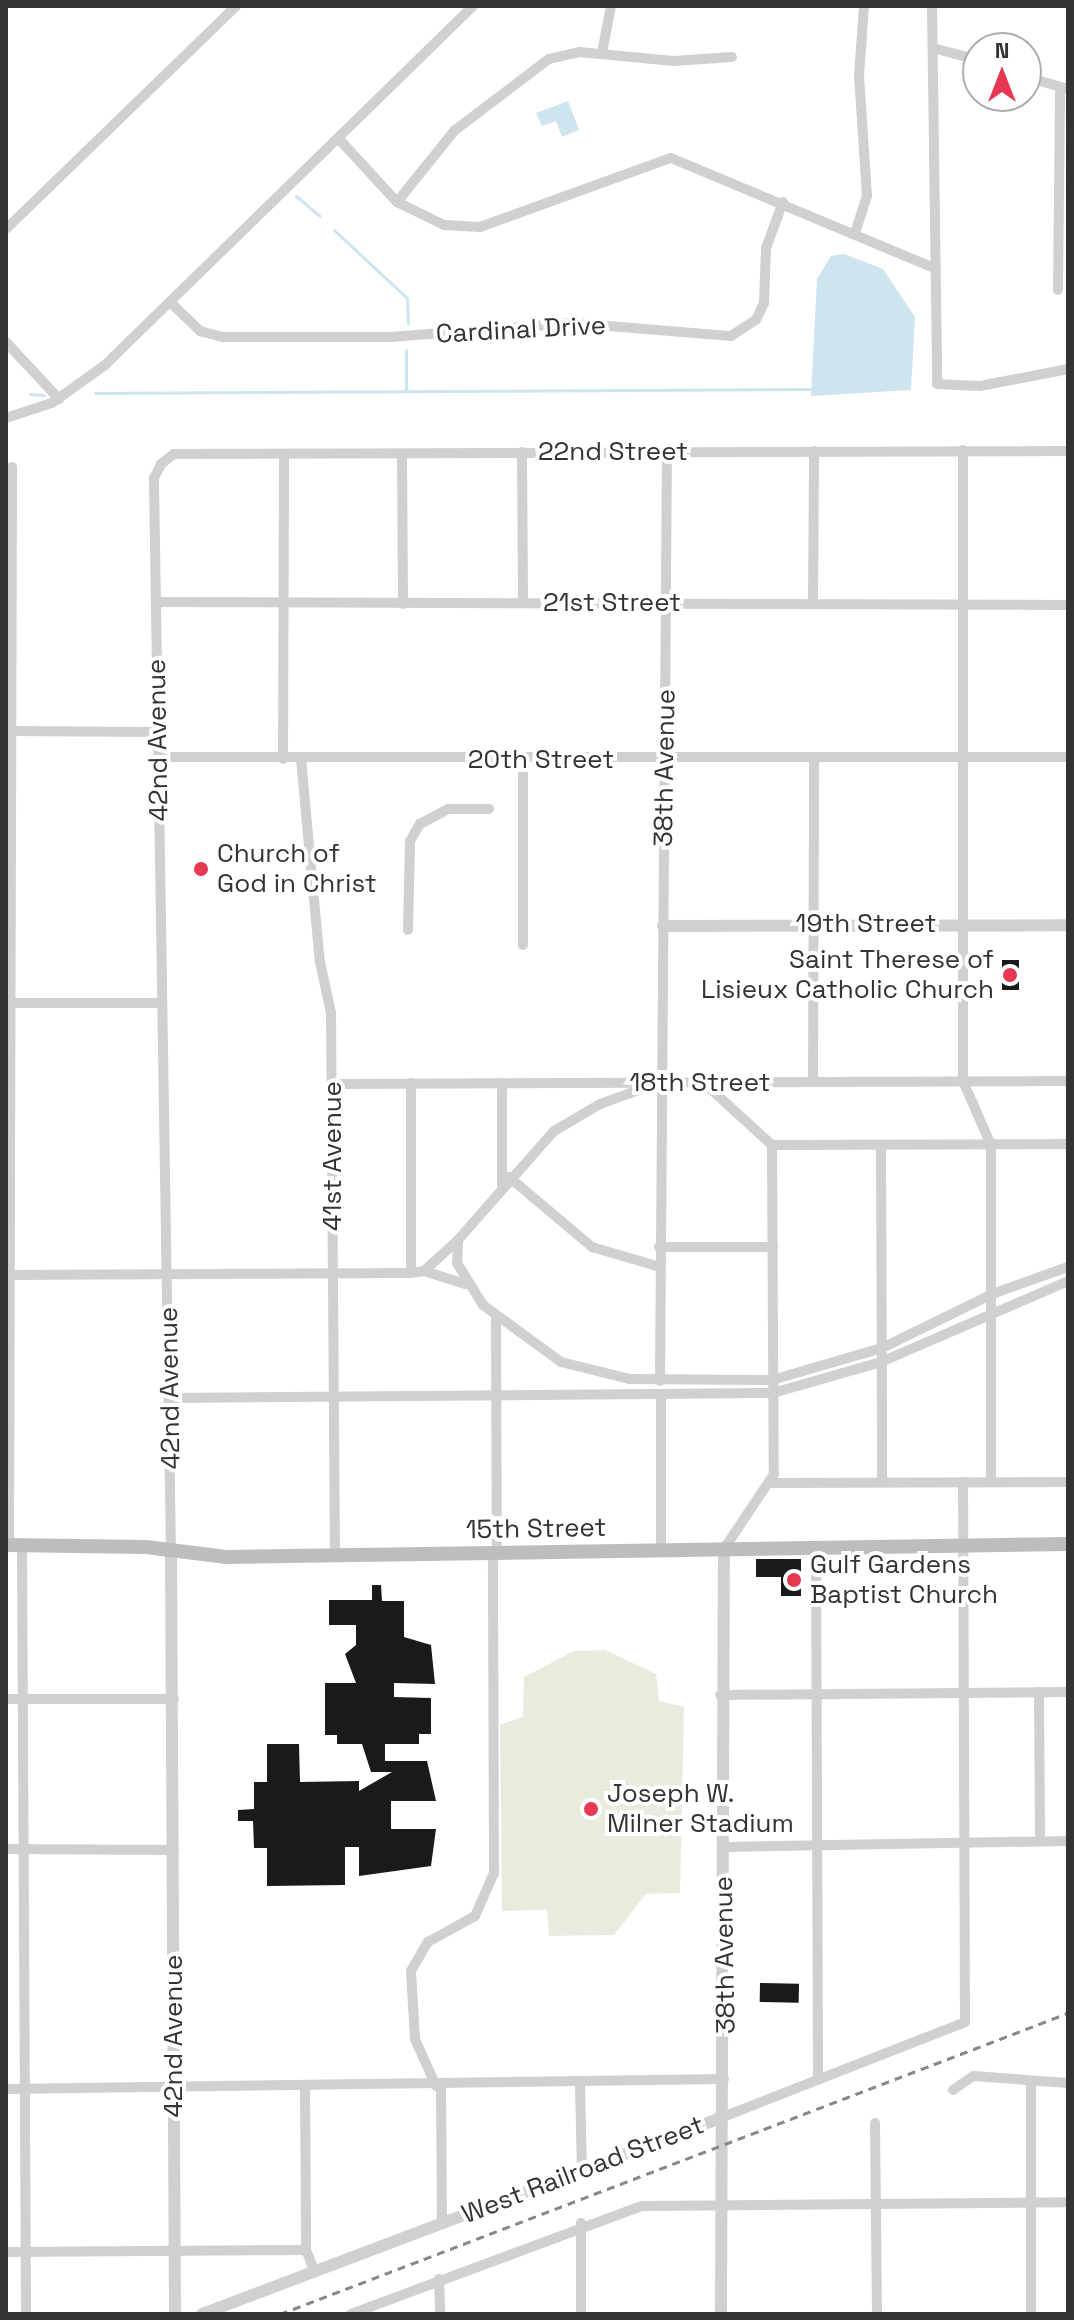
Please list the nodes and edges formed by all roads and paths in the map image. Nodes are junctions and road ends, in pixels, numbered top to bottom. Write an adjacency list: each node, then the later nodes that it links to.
1 (236, 6): 15 (street)
2 (473, 6): 12 (street)
3 (611, 6): 7 (street)
4 (864, 6): 16 (street)
5 (932, 6): 6 (street)
6 (933, 48): 8 (street); 17 (street)
7 (602, 53): 9 (street); 13 (street)
8 (962, 56)
9 (732, 57)
10 (1042, 82): 11 (street)
11 (1064, 89): 18 (street)
12 (339, 139): 13 (street); 19 (street)
13 (397, 202): 14 (street)
14 (783, 202): 16 (street); 19 (street, Cardinal Drive)
15 (6, 229)
16 (855, 233): 17 (street)
17 (932, 267): 21 (street)
18 (1058, 290)
19 (170, 302): 22 (street)
20 (6, 342): 22 (street)
21 (1068, 369)
22 (59, 399): 23 (street)
23 (6, 418)
24 (963, 450): 25 (street, 22nd Street); 26 (street, 22nd Street); 39 (street)
25 (814, 451): 28 (street, 22nd Street); 36 (street)
26 (1068, 451)
27 (522, 452): 28 (street, 22nd Street); 29 (street, 22nd Street); 34 (street)
28 (667, 453): 35 (street, 38th Avenue)
29 (402, 454): 30 (street, 22nd Street); 38 (street)
30 (284, 455): 31 (street, 22nd Street); 37 (street)
31 (161, 464): 33 (street, 42nd Avenue)
32 (12, 467): 41 (street)
33 (156, 602): 37 (street, 21st Street); 42 (street, 42nd Avenue)
34 (523, 603): 35 (street, 21st Street); 38 (street, 21st Street)
35 (666, 603): 36 (street, 21st Street); 49 (street, 38th Avenue)
36 (813, 603): 39 (street, 21st Street)
37 (282, 604): 38 (street, 21st Street); 46 (street)
38 (403, 604)
39 (963, 605): 40 (street, 21st Street); 45 (street)
40 (1068, 605)
41 (9, 731): 42 (street); 58 (street)
42 (157, 732): 43 (street, 42nd Avenue)
43 (158, 757): 46 (street, 20th Street); 59 (street, 42nd Avenue)
44 (1068, 757): 45 (street, 20th Street)
45 (960, 758): 50 (street, 20th Street); 52 (street)
46 (283, 759): 47 (street, 20th Street)
47 (301, 759): 48 (street, 20th Street); 67 (street, 41st Avenue)
48 (523, 759): 49 (street, 20th Street); 57 (street)
49 (667, 760): 50 (street, 20th Street); 55 (street, 38th Avenue)
50 (814, 760): 53 (street)
51 (489, 809): 56 (street)
52 (963, 924): 53 (street, 19th Street); 54 (street, 19th Street); 60 (street)
53 (813, 925): 55 (street, 19th Street); 62 (street)
54 (1068, 925)
55 (663, 926): 65 (street, 38th Avenue)
56 (408, 930)
57 (523, 945)
58 (8, 1003): 59 (street); 80 (street)
59 (161, 1003): 81 (street, 42nd Avenue)
60 (963, 1081): 61 (street, 18th Street); 62 (street, 18th Street); 71 (street)
61 (1068, 1081)
62 (813, 1082): 66 (street, 18th Street)
63 (411, 1083): 64 (street, 18th Street); 67 (street, 18th Street); 79 (street)
64 (502, 1083): 65 (street, 18th Street); 72 (street)
65 (658, 1083): 66 (street, 18th Street); 72 (street); 74 (street, 38th Avenue)
66 (704, 1083): 69 (street)
67 (333, 1084): 82 (street, 41st Avenue)
68 (1068, 1144): 71 (street)
69 (772, 1145): 70 (street); 75 (street)
70 (881, 1145): 71 (street); 88 (street)
71 (991, 1145): 85 (street)
72 (505, 1181): 73 (street); 76 (street)
73 (458, 1240): 78 (street); 84 (street)
74 (659, 1247): 75 (street); 76 (street, 38th Avenue)
75 (773, 1247): 90 (street)
76 (660, 1267): 91 (street, 38th Avenue)
77 (1068, 1267): 85 (street)
78 (424, 1271): 79 (street); 84 (street)
79 (411, 1273): 82 (street)
80 (7, 1275): 81 (street); 104 (street)
81 (168, 1275): 82 (street); 97 (street, 42nd Avenue)
82 (334, 1275): 96 (street, 41st Avenue)
83 (1068, 1281): 86 (street)
84 (465, 1284): 87 (street)
85 (992, 1294): 86 (street); 88 (street)
86 (991, 1309): 89 (street); 100 (street)
87 (496, 1319): 91 (street); 93 (street)
88 (882, 1348): 89 (street); 90 (street)
89 (881, 1362): 92 (street); 98 (street)
90 (772, 1380): 91 (street); 92 (street)
91 (660, 1381): 94 (street)
92 (773, 1393): 95 (street); 102 (street)
93 (496, 1394): 94 (street); 96 (street); 110 (street)
94 (598, 1394): 95 (street)
95 (661, 1394): 108 (street)
96 (335, 1396): 97 (street); 111 (street, 41st Avenue)
97 (172, 1398): 109 (street, 42nd Avenue)
98 (882, 1482): 99 (street); 102 (street)
99 (963, 1482): 100 (street); 105 (street)
100 (991, 1482): 101 (street)
101 (1068, 1482)
102 (772, 1483): 107 (street)
103 (1068, 1544): 105 (main road, 15th Street)
104 (12, 1545): 109 (main road, 15th Street); 118 (street)
105 (964, 1545): 106 (main road, 15th Street); 114 (street)
106 (816, 1548): 107 (main road, 15th Street); 115 (street)
107 (724, 1549): 108 (main road, 15th Street); 116 (street, 38th Avenue)
108 (661, 1551): 110 (main road, 15th Street)
109 (171, 1552): 111 (main road, 15th Street); 119 (street, 42nd Avenue)
110 (495, 1553): 111 (main road, 15th Street); 133 (street)
111 (335, 1555)
112 (1039, 1692): 113 (street); 114 (street); 120 (street)
113 (1068, 1692)
114 (966, 1693): 115 (street); 122 (street)
115 (816, 1694): 116 (street); 123 (street)
116 (720, 1695): 124 (street, 38th Avenue)
117 (6, 1699): 118 (street)
118 (24, 1699): 119 (street); 126 (street)
119 (174, 1699): 127 (street, 42nd Avenue)
120 (1040, 1840): 121 (street); 122 (street)
121 (1068, 1841)
122 (967, 1842): 123 (street); 129 (street, West Railroad Street)
123 (817, 1846): 124 (street); 129 (street)
124 (724, 1847): 128 (street, 38th Avenue)
125 (6, 1849): 126 (street)
126 (25, 1849): 127 (street); 137 (street)
127 (174, 1850): 136 (street, 42nd Avenue)
128 (724, 2079): 132 (street); 139 (street, 38th Avenue)
129 (818, 2080): 139 (street, West Railroad Street)
130 (1031, 2083): 131 (street); 138 (street); 144 (street)
131 (1068, 2083)
132 (580, 2084): 133 (street); 141 (street)
133 (439, 2086): 134 (street); 146 (street)
134 (305, 2088): 136 (street); 149 (street)
135 (6, 2089): 137 (street)
136 (174, 2089): 137 (street); 148 (street, 42nd Avenue)
137 (26, 2090): 151 (street)
138 (953, 2090)
139 (723, 2117): 141 (street, West Railroad Street); 142 (street, 38th Avenue)
140 (875, 2123): 143 (street)
141 (582, 2169): 146 (street, West Railroad Street)
142 (722, 2202): 143 (street, West Railroad Street); 147 (street, West Railroad Street); 160 (street, 38th Avenue)
143 (875, 2202): 144 (street, West Railroad Street); 161 (street)
144 (1031, 2202): 145 (street, West Railroad Street); 162 (street)
145 (1068, 2202)
146 (442, 2223): 152 (street, West Railroad Street)
147 (581, 2223): 153 (street, West Railroad Street); 159 (street)
148 (174, 2250): 149 (street); 151 (street); 155 (street, 42nd Avenue)
149 (306, 2250): 152 (street)
150 (6, 2252): 151 (street)
151 (26, 2252): 154 (street)
152 (315, 2272): 156 (street, West Railroad Street)
153 (439, 2279): 157 (street, West Railroad Street); 158 (street)
154 (26, 2314)
155 (175, 2314)
156 (202, 2314)
157 (351, 2314)
158 (440, 2314)
159 (581, 2314)
160 (721, 2314)
161 (877, 2314)
162 (1031, 2314)

